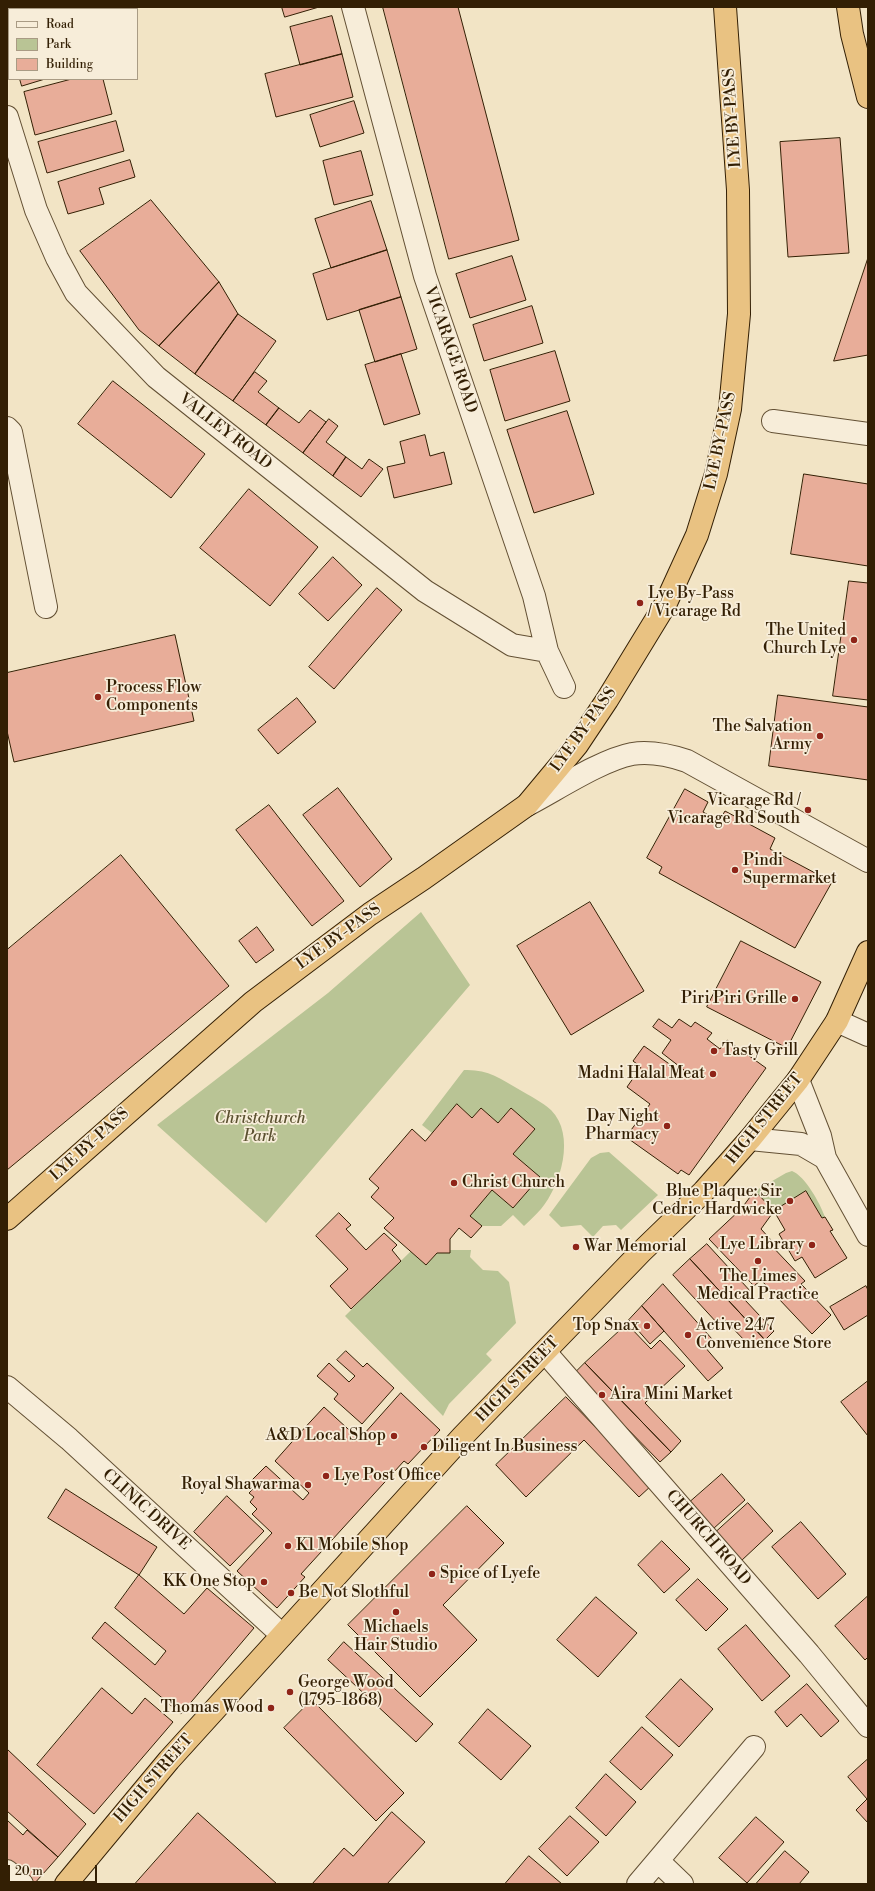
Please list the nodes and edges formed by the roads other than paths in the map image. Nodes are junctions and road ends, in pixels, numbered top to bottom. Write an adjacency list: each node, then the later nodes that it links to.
1 (353, 7): 10 (street, VICARAGE ROAD)
2 (725, 7): 12 (highway, LYE BY-PASS)
3 (848, 7): 4 (highway)
4 (868, 97)
5 (7, 117): 10 (street, VALLEY ROAD)
6 (773, 421): 8 (street)
7 (7, 428): 9 (street)
8 (868, 434)
9 (46, 607)
10 (547, 651): 11 (street, VICARAGE ROAD)
11 (564, 687)
12 (527, 805): 13 (street); 20 (highway, LYE BY-PASS)
13 (868, 861)
14 (868, 952): 15 (highway, HIGH STREET)
15 (837, 1021): 16 (street); 17 (highway, HIGH STREET)
16 (868, 1035)
17 (798, 1080): 18 (highway, HIGH STREET); 19 (street)
18 (750, 1139): 19 (street); 22 (highway, HIGH STREET)
19 (825, 1158): 21 (street)
20 (7, 1219)
21 (868, 1235)
22 (545, 1352): 24 (highway, HIGH STREET); 25 (street, CHURCH ROAD)
23 (7, 1387): 24 (street, CLINIC DRIVE)
24 (282, 1635): 30 (highway, HIGH STREET)
25 (868, 1726)
26 (754, 1747): 27 (street)
27 (658, 1861): 31 (street); 32 (street)
28 (7, 1871): 29 (street)
29 (22, 1884)
30 (66, 1884)
31 (638, 1884)
32 (682, 1884)

